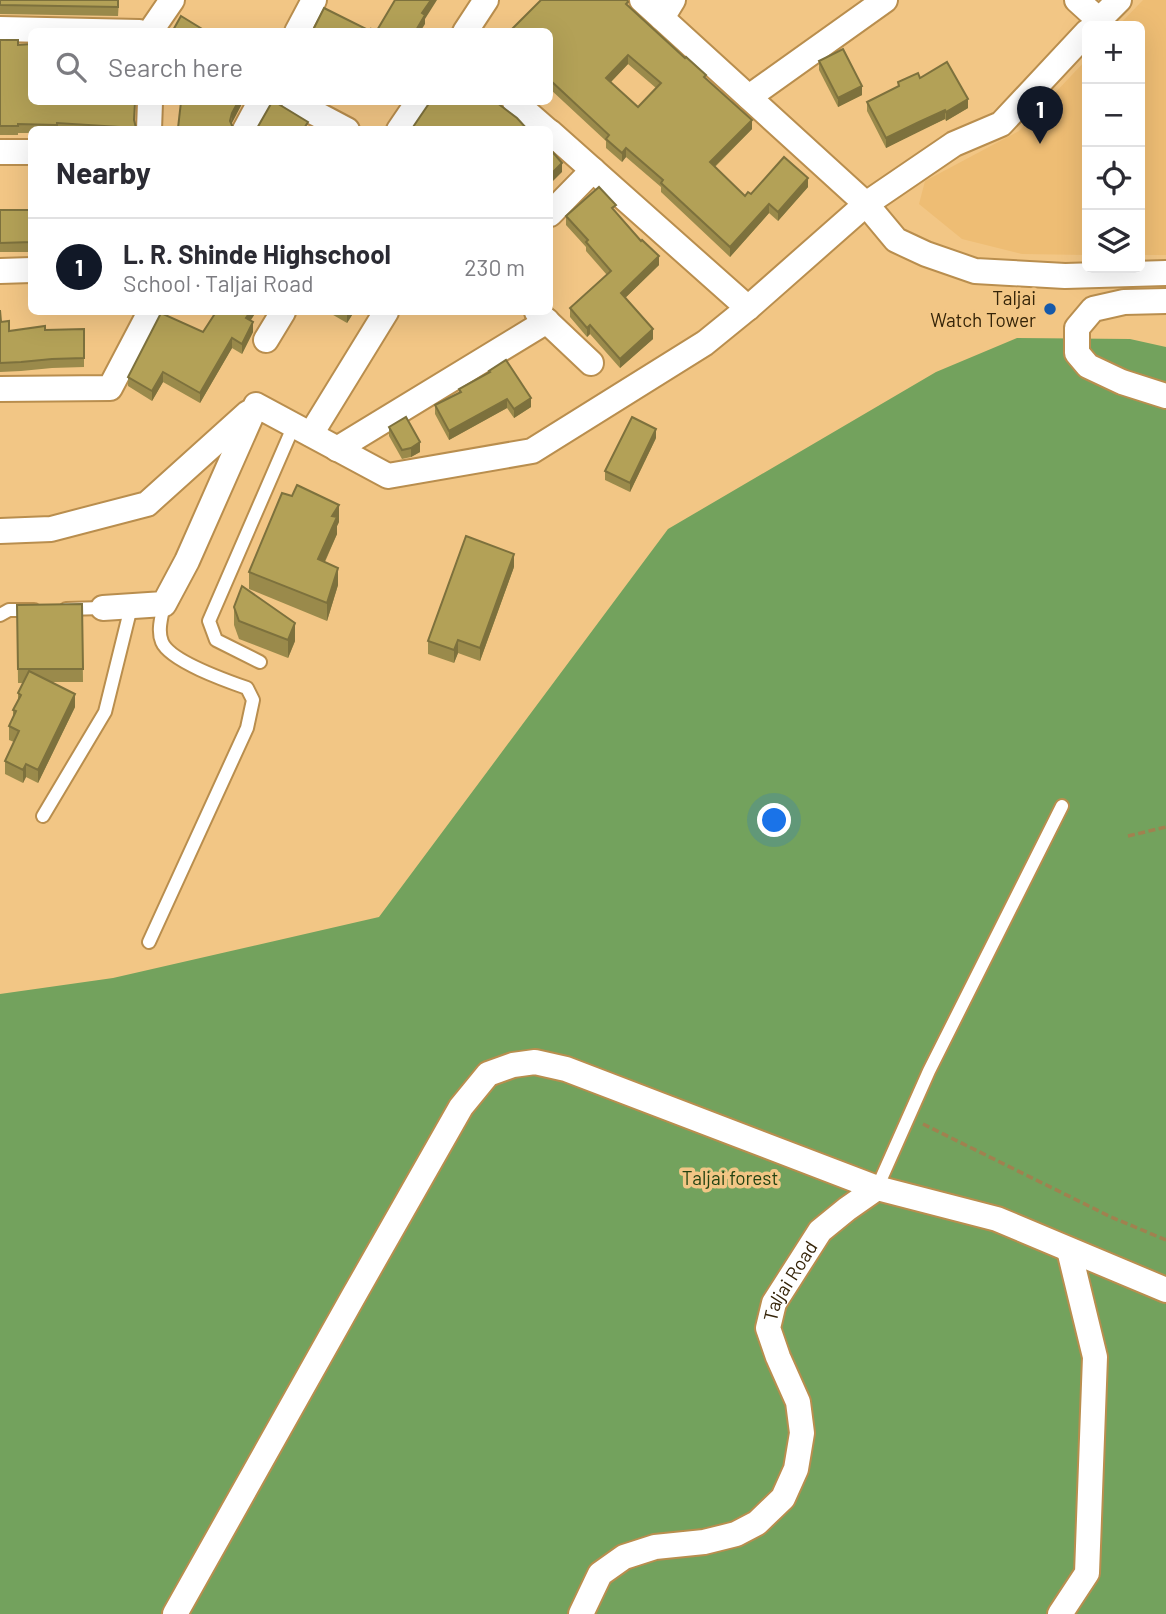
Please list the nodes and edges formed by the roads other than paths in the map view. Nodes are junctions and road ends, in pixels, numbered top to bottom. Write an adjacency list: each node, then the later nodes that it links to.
1 (172, 0): 11 (street)
2 (313, 0): 12 (street)
3 (486, 0): 13 (street)
4 (642, 0): 8 (street)
5 (885, 0): 17 (street)
6 (1077, 0): 9 (street)
7 (1119, 0): 10 (street)
8 (667, 9): 17 (street)
9 (1090, 21)
10 (1098, 21)
11 (153, 28)
12 (299, 28)
13 (468, 28)
14 (0, 29): 15 (street)
15 (28, 30)
16 (1082, 38): 32 (street)
17 (748, 97): 32 (street)
18 (150, 105): 23 (street)
19 (258, 105): 24 (street)
20 (300, 105): 25 (street)
21 (416, 105): 26 (street)
22 (519, 105): 27 (street)
23 (149, 126)
24 (247, 126)
25 (339, 126)
26 (402, 126)
27 (542, 126)
28 (553, 135): 31 (street)
29 (0, 152): 30 (street)
30 (28, 152)
31 (593, 170): 33 (street); 38 (street)
32 (866, 204): 36 (street); 38 (street)
33 (553, 211)
34 (28, 270): 35 (street)
35 (0, 271)
36 (1166, 273)
37 (1166, 301): 46 (street)
38 (748, 307): 49 (street)
39 (148, 315): 45 (street)
40 (282, 315): 43 (street)
41 (384, 315): 48 (street)
42 (542, 316): 44 (street); 49 (street)
43 (265, 340)
44 (591, 363)
45 (0, 389)
46 (1166, 396)
47 (257, 405): 48 (street); 50 (street); 51 (street)
48 (303, 430): 49 (street); 55 (lane)
49 (337, 449)
50 (0, 531)
51 (164, 604): 52 (street); 58 (lane)
52 (131, 607): 53 (street); 57 (lane)
53 (103, 608): 54 (lane)
54 (0, 615)
55 (260, 662)
56 (1062, 806): 59 (lane)
57 (43, 816)
58 (149, 942)
59 (877, 1188): 60 (street); 62 (street); 63 (street, Taljai Road)
60 (1069, 1250): 61 (street); 64 (street)
61 (1166, 1290)
62 (175, 1614)
63 (580, 1614)
64 (1060, 1614)

